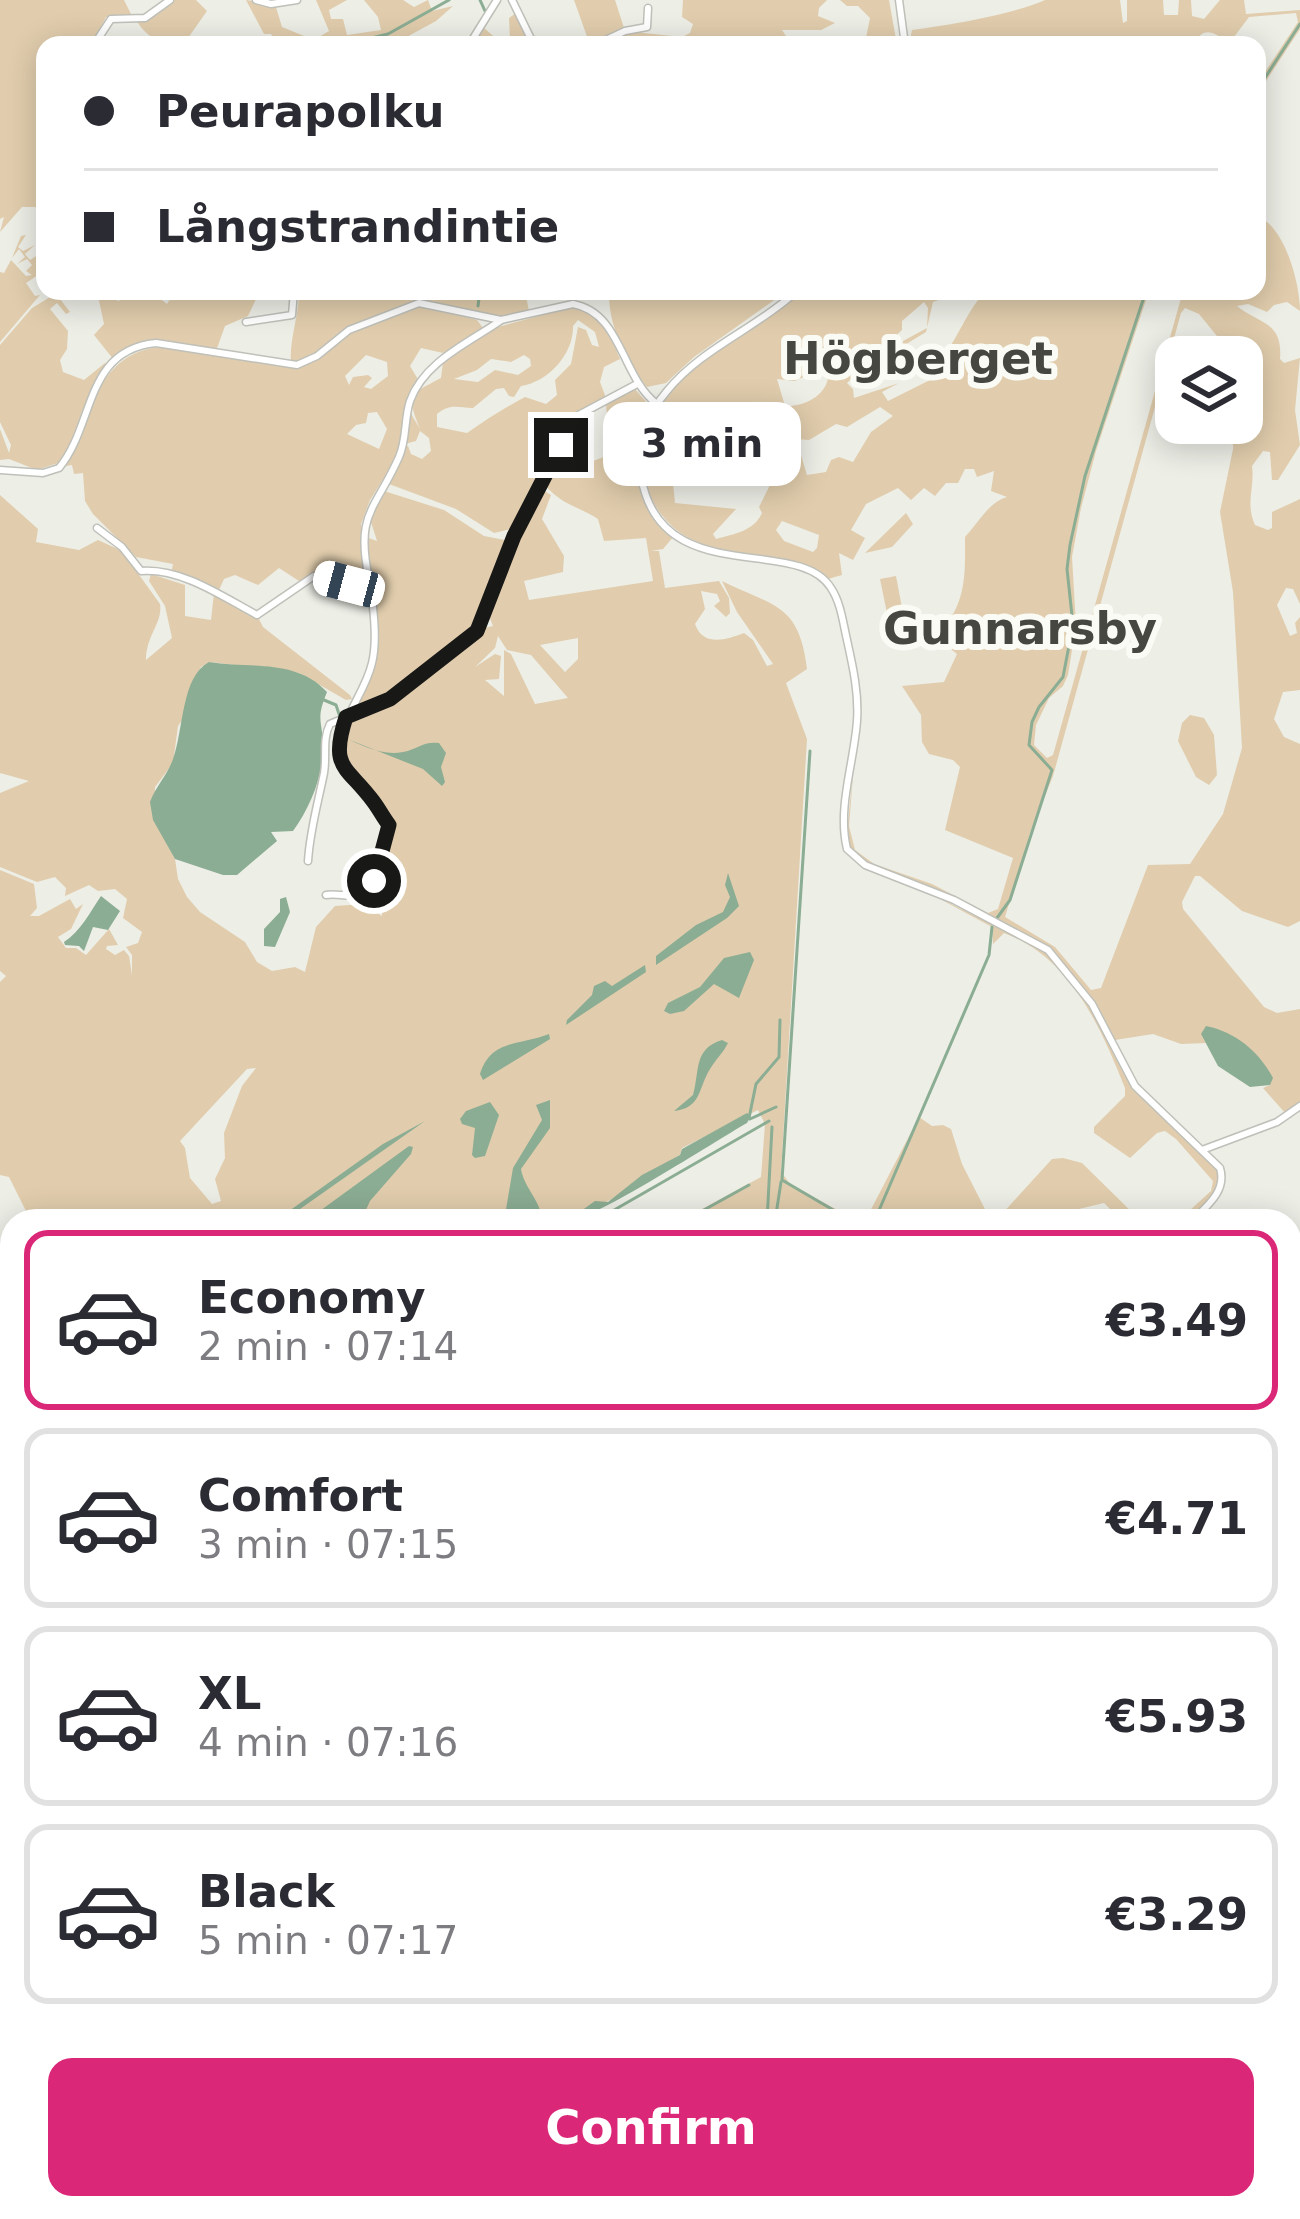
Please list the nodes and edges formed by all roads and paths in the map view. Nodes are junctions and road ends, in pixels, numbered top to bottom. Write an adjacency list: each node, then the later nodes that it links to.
1 (170, 0): 8 (street)
2 (256, 0): 3 (street)
3 (297, 0)
4 (497, 0): 9 (street)
5 (512, 0): 10 (street)
6 (899, 0): 12 (street)
7 (648, 8): 11 (street)
8 (100, 36)
9 (475, 36)
10 (530, 36)
11 (614, 36)
12 (904, 36)
13 (293, 300): 19 (street)
14 (572, 300): 16 (street)
15 (784, 300): 22 (street)
16 (573, 304): 18 (street); 21 (street)
17 (486, 319): 18 (street); 20 (street); 23 (street)
18 (501, 320): 20 (street)
19 (246, 322)
20 (488, 329): 25 (street)
21 (639, 386): 22 (street); 26 (street)
22 (659, 401): 31 (street)
23 (0, 470)
24 (97, 528): 25 (street)
25 (369, 579): 26 (street)
26 (346, 717): 27 (street); 28 (street)
27 (308, 861)
28 (326, 895)
29 (1300, 1106): 30 (street)
30 (1217, 1143): 31 (street); 32 (street)
31 (1202, 1150): 32 (street)
32 (1216, 1163): 33 (street)
33 (1203, 1209)

